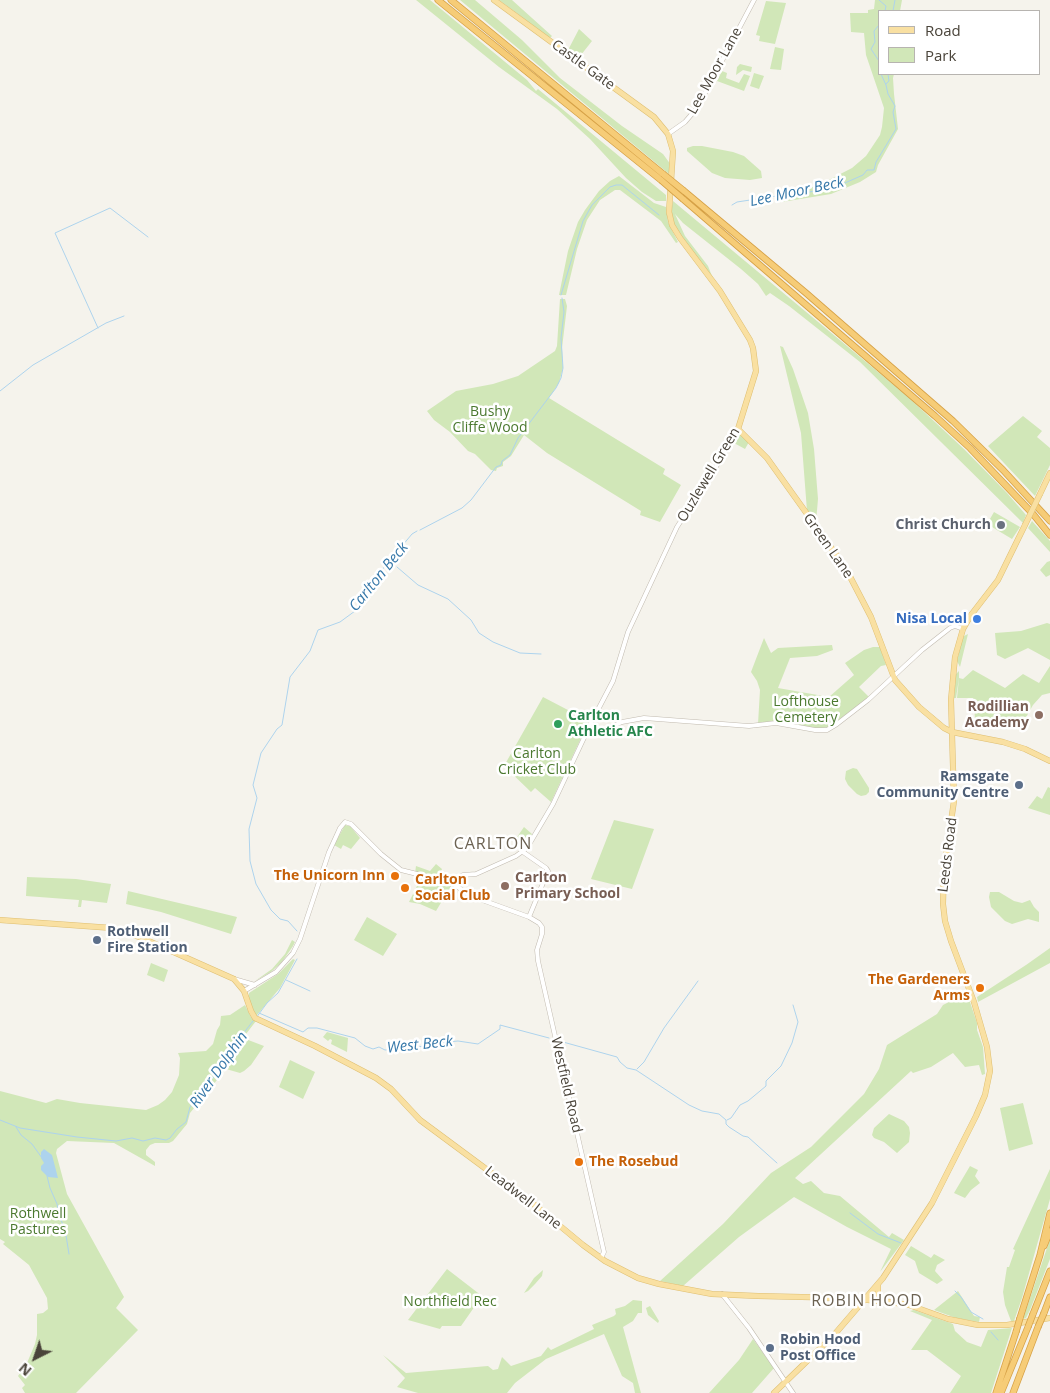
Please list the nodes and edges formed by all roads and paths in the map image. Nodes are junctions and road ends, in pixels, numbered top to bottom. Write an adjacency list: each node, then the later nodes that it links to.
1 (438, 0): 6 (highway)
2 (451, 0): 6 (highway)
3 (494, 0): 5 (main road, Castle Gate)
4 (754, 0): 5 (street, Lee Moor Lane)
5 (668, 134): 7 (main road, Ouzlewell Green)
6 (662, 177): 9 (highway, bridge); 10 (highway, bridge)
7 (738, 429): 12 (main road, Green Lane); 14 (street, Ouzlewell Green)
8 (1050, 473): 11 (main road, Leeds Road, bridge)
9 (1050, 521)
10 (1050, 535)
11 (963, 629): 12 (street); 13 (main road, Leeds Road)
12 (894, 677): 13 (main road); 14 (street)
13 (952, 732): 15 (main road); 28 (main road, Leeds Road)
14 (586, 734): 16 (street, Ouzlewell Green)
15 (1050, 761)
16 (523, 852): 17 (street); 18 (street)
17 (449, 881): 18 (street); 21 (street)
18 (529, 917): 26 (street, Westfield Road)
19 (0, 920): 20 (main road)
20 (234, 979): 21 (street); 22 (main road, Leadwell Lane)
21 (255, 985): 22 (street)
22 (244, 991): 26 (main road, Leadwell Lane)
23 (1050, 1213): 25 (highway)
24 (1050, 1231): 25 (highway)
25 (1040, 1255): 39 (highway, bridge)
26 (601, 1258): 29 (main road, Leadwell Lane)
27 (1050, 1271): 40 (highway, bridge)
28 (878, 1284): 31 (main road, Leeds Road); 33 (main road)
29 (722, 1294): 30 (main road, Leadwell Lane); 36 (street)
30 (850, 1298): 31 (main road, Leadwell Lane); 34 (main road)
31 (865, 1299): 33 (main road, Leadwell Lane); 34 (main road, Leeds Road)
32 (1049, 1300): 41 (highway, bridge)
33 (884, 1301): 35 (main road, Leadwell Lane)
34 (856, 1310): 36 (main road, Leeds Road)
35 (1050, 1318)
36 (785, 1383): 37 (main road, Leeds Road); 38 (street)
37 (774, 1393)
38 (792, 1393)
39 (996, 1393)
40 (1001, 1393)
41 (1013, 1393)

